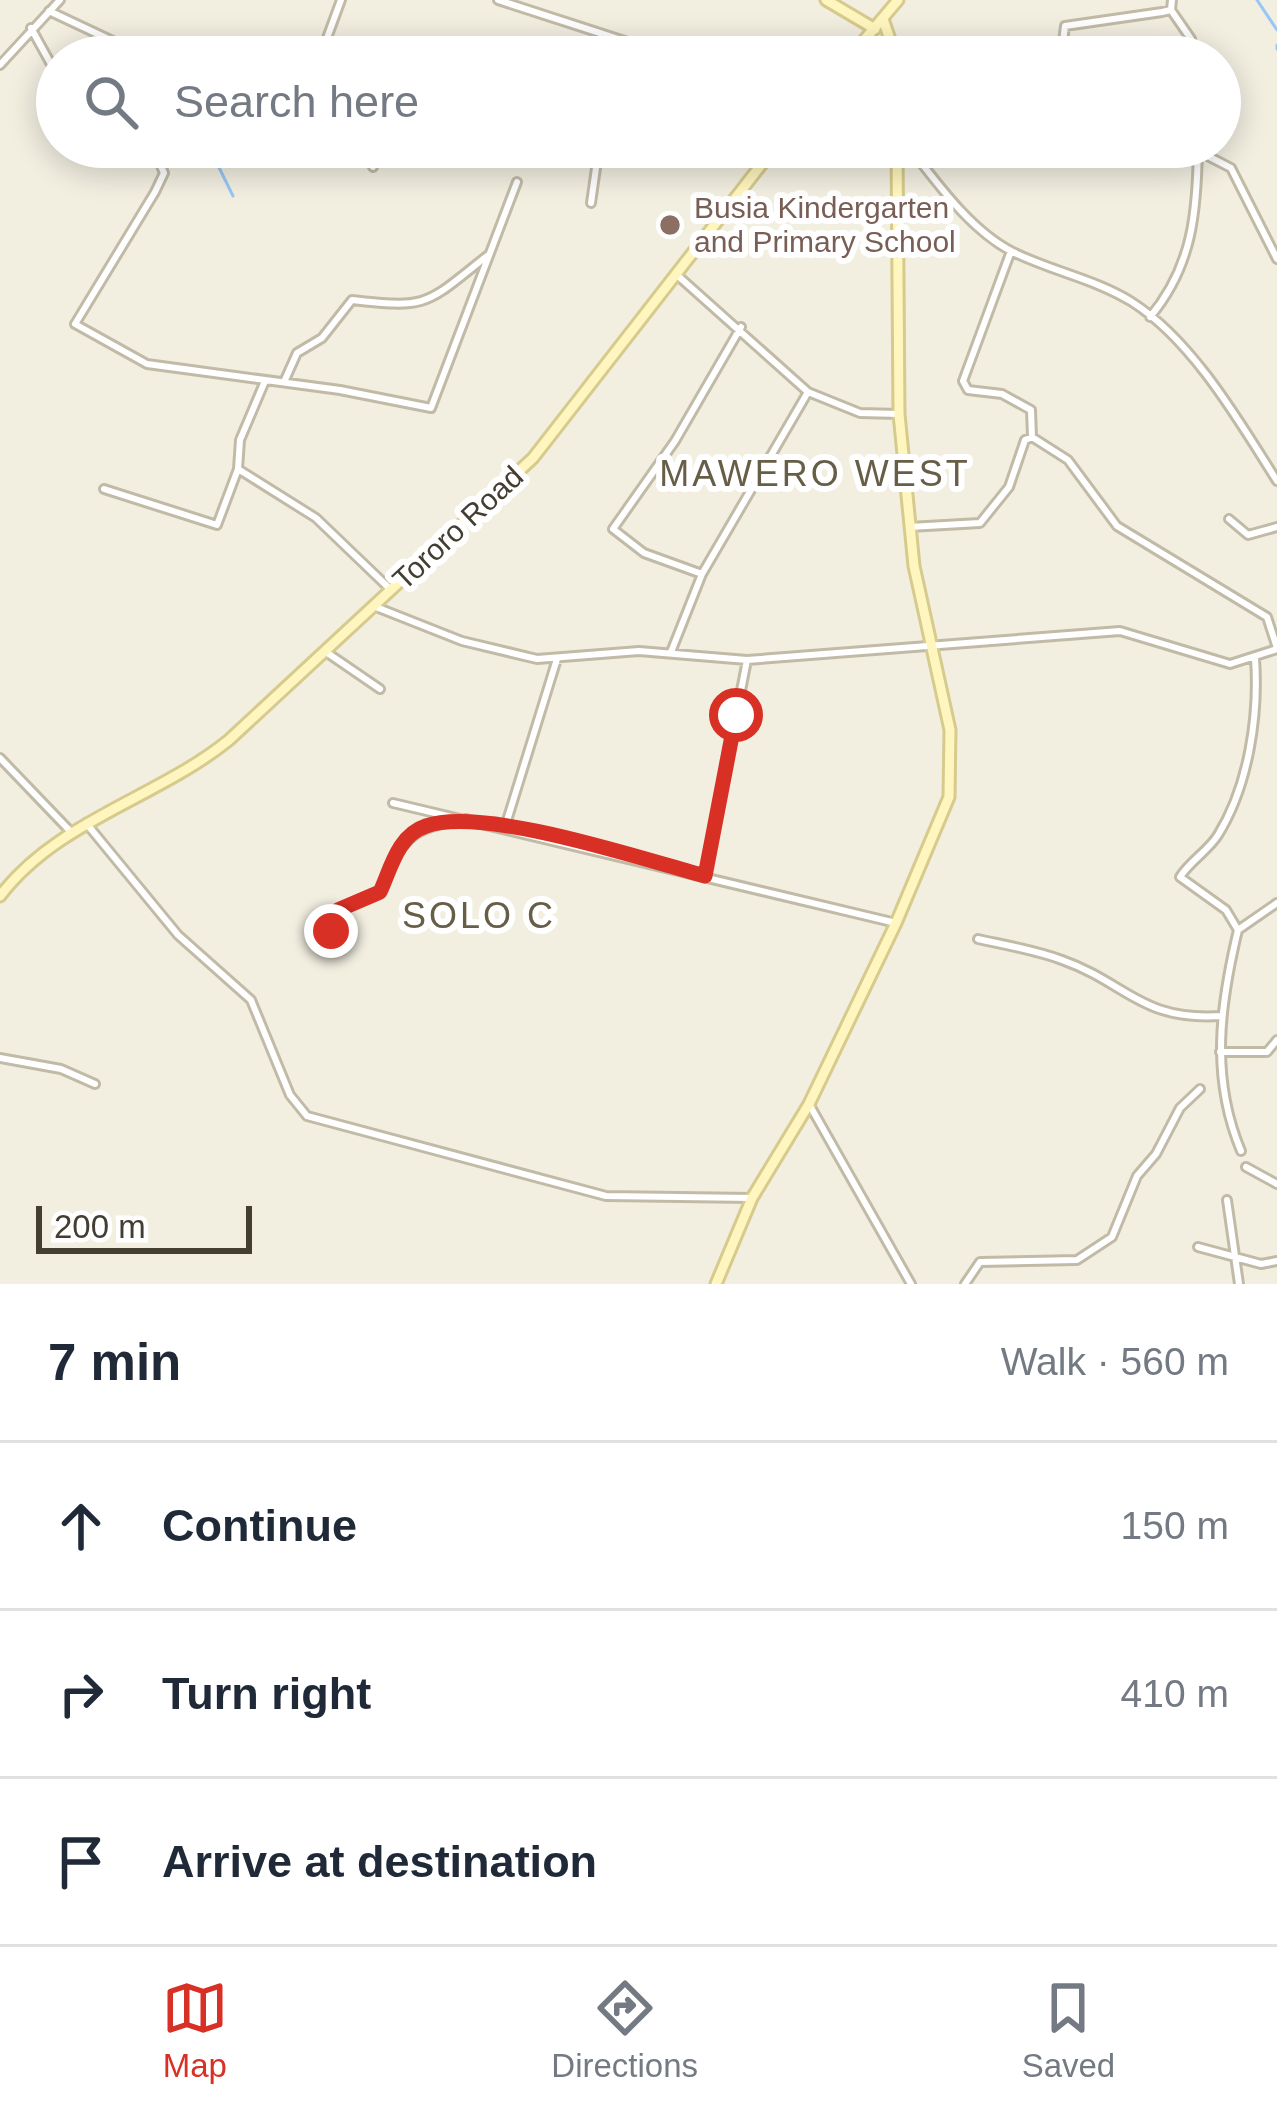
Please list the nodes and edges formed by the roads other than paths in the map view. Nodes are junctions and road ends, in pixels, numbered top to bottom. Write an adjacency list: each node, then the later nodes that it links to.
1 (60, 0): 8 (street)
2 (340, 0): 13 (street)
3 (498, 0): 14 (street)
4 (826, 0): 11 (main road)
5 (898, 0): 9 (main road)
6 (1172, 0): 7 (street)
7 (1171, 10): 17 (street); 18 (street)
8 (49, 11): 10 (street); 12 (street)
9 (883, 19): 11 (main road); 16 (main road)
10 (31, 28): 19 (street); 20 (street)
11 (874, 29): 15 (main road)
12 (99, 36)
13 (327, 36)
14 (603, 36)
15 (868, 36)
16 (889, 36)
17 (1064, 36)
18 (1189, 36)
19 (36, 37)
20 (0, 65)
21 (162, 168): 36 (street)
22 (596, 168): 29 (street)
23 (758, 168): 33 (main road, Tororo Road)
24 (898, 168): 39 (main road)
25 (926, 168): 30 (street)
26 (1197, 168): 34 (street)
27 (1231, 168): 32 (street)
28 (517, 182): 31 (street)
29 (591, 203)
30 (1011, 251): 34 (street); 40 (street)
31 (490, 254): 37 (street); 37 (street)
32 (1277, 259)
33 (674, 273): 35 (street); 48 (main road, Tororo Road)
34 (1150, 317): 42 (street)
35 (741, 327): 38 (street); 47 (street)
36 (266, 380): 37 (street); 41 (street)
37 (284, 383)
38 (808, 392): 39 (street); 47 (street)
39 (899, 414): 45 (main road)
40 (1031, 437): 45 (street); 51 (street)
41 (238, 469): 43 (street); 48 (street)
42 (1277, 481)
43 (104, 489)
44 (1229, 519): 46 (street)
45 (909, 527): 50 (main road)
46 (1277, 527)
47 (702, 574): 53 (street)
48 (391, 590): 49 (main road, Tororo Road)
49 (374, 605): 52 (main road, Tororo Road); 55 (street)
50 (934, 646): 54 (street); 56 (street); 69 (main road)
51 (1277, 648): 54 (street)
52 (322, 650): 57 (street); 61 (main road, Tororo Road)
53 (670, 652): 55 (street); 56 (street)
54 (1256, 658): 67 (street)
55 (557, 659): 62 (street)
56 (747, 660): 64 (street)
57 (380, 689)
58 (0, 758): 63 (street)
59 (393, 803): 60 (street)
60 (470, 819): 62 (street); 72 (street)
61 (86, 823): 63 (main road, Tororo Road); 83 (street)
62 (505, 827): 64 (street)
63 (71, 832): 65 (main road, Tororo Road)
64 (705, 876): 69 (street)
65 (0, 896)
66 (1277, 903): 68 (street)
67 (1231, 914): 68 (street); 70 (street)
68 (1250, 917): 70 (street)
69 (896, 923): 79 (main road)
70 (1238, 930): 73 (street)
71 (978, 939): 73 (street)
72 (322, 940)
73 (1221, 1016): 75 (street)
74 (1277, 1040): 75 (street)
75 (1220, 1052): 80 (street)
76 (0, 1058): 77 (street)
77 (95, 1084)
78 (1200, 1089): 90 (street)
79 (808, 1104): 83 (main road); 89 (street)
80 (1240, 1151)
81 (1246, 1167): 82 (street)
82 (1277, 1184)
83 (752, 1198): 88 (main road)
84 (1227, 1200): 86 (street)
85 (1198, 1246): 86 (street)
86 (1237, 1259): 87 (street); 91 (street)
87 (1277, 1261)
88 (716, 1284)
89 (911, 1284)
90 (964, 1284)
91 (1239, 1284)

